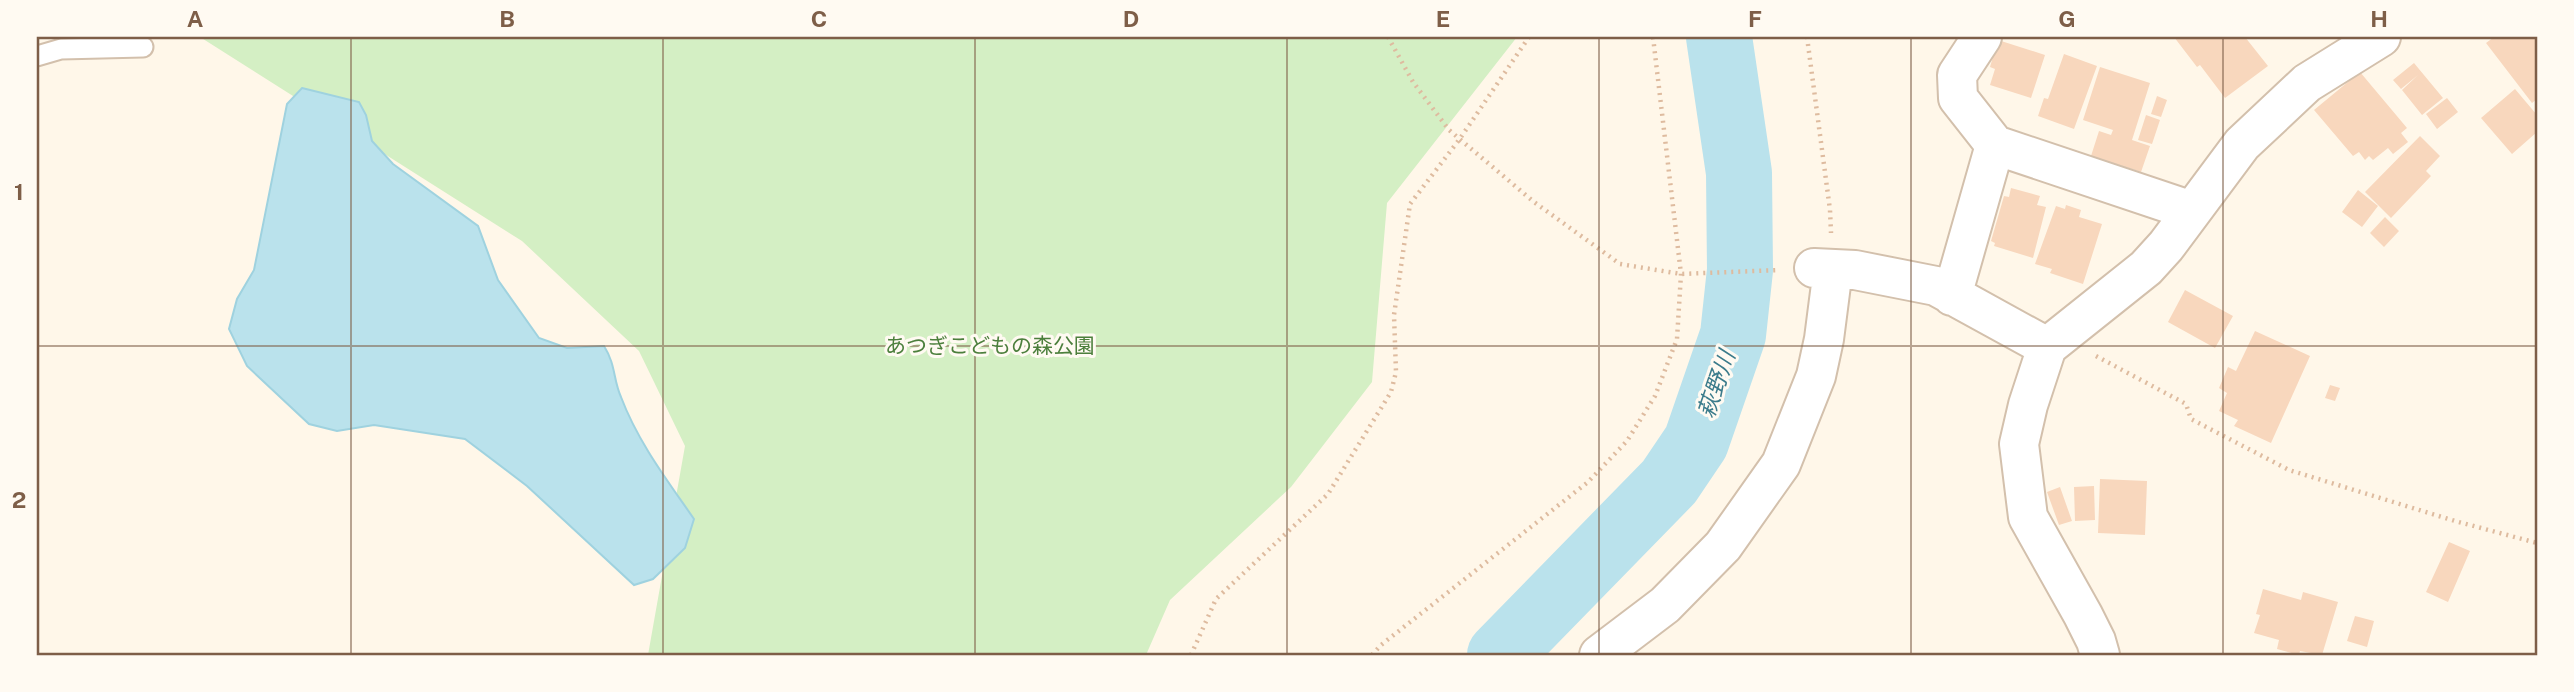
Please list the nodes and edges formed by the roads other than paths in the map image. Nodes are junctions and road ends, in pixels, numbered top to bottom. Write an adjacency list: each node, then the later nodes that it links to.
1 (1982, 37): 5 (street)
2 (2381, 37): 6 (street)
3 (143, 47): 4 (lane)
4 (37, 56)
5 (1995, 145): 6 (street); 7 (street)
6 (2192, 211): 8 (street)
7 (1952, 296): 8 (street); 9 (street)
8 (2053, 341): 10 (street)
9 (1599, 655)
10 (2100, 655)

